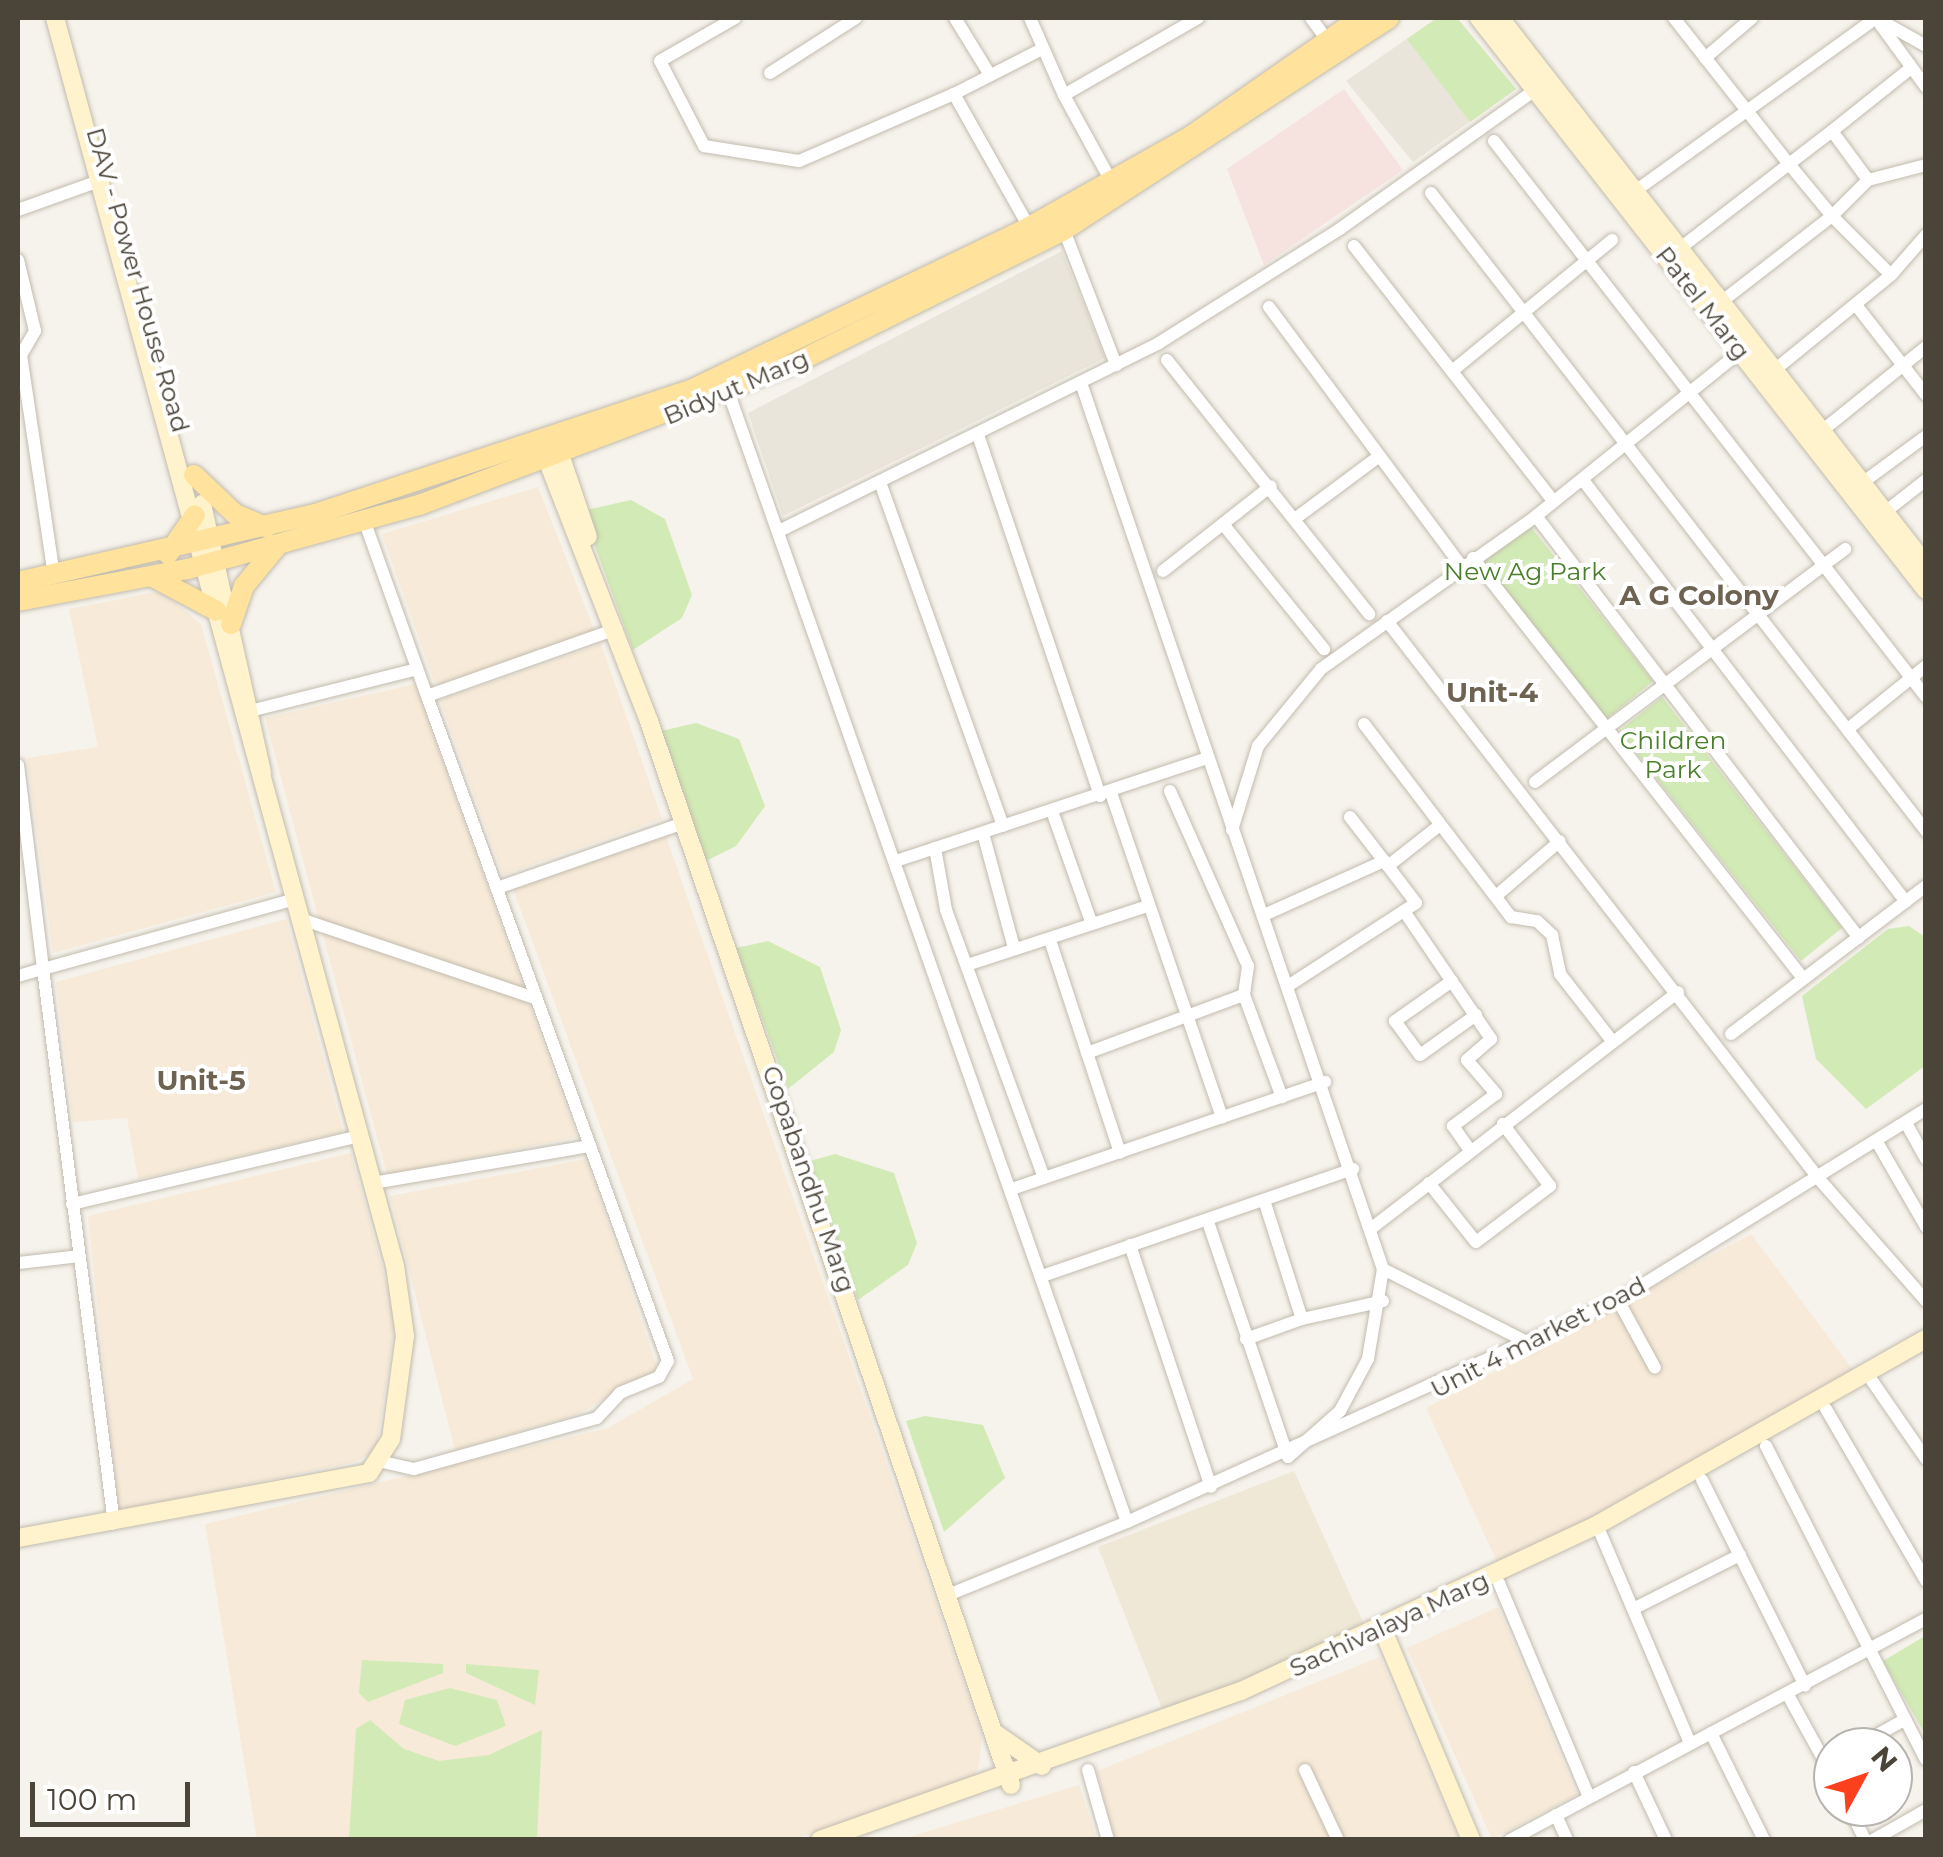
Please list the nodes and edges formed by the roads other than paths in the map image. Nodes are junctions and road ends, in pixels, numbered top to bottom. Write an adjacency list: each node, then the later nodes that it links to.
1 (55, 18): 33 (street, DAV - Power House Road)
2 (64, 18): 74 (street, DAV - Power House Road)
3 (735, 18): 25 (street)
4 (856, 18): 21 (street)
5 (954, 18): 22 (street)
6 (1030, 18): 18 (street)
7 (1198, 18): 26 (street)
8 (1311, 18): 16 (street)
9 (1360, 18): 16 (main road, Bidyut Marg)
10 (1389, 18): 40 (main road, Bidyut Marg)
11 (1479, 18): 24 (street, Patel Marg)
12 (1500, 18): 35 (street, Patel Marg)
13 (1674, 18): 19 (street)
14 (1752, 18): 19 (street)
15 (1876, 18): 17 (street); 20 (street); 27 (street)
16 (1328, 41): 34 (main road, Bidyut Marg)
17 (1926, 46)
18 (1040, 50): 22 (street); 26 (street)
19 (1705, 58): 27 (street)
20 (1911, 68): 23 (street); 28 (street)
21 (770, 73)
22 (990, 75): 25 (street)
23 (1926, 87)
24 (1536, 89): 48 (street, Patel Marg); 58 (street)
25 (954, 94): 39 (street)
26 (1064, 95): 34 (street)
27 (1742, 111): 30 (street); 35 (street)
28 (1832, 131): 30 (street); 32 (street)
29 (1494, 141): 45 (street)
30 (1788, 164): 38 (street); 44 (street)
31 (1926, 164): 32 (street)
32 (1868, 180): 38 (street)
33 (100, 181): 37 (street); 82 (street, DAV - Power House Road)
34 (1110, 181): 39 (main road, Bidyut Marg)
35 (1638, 190): 44 (street, Patel Marg)
36 (1430, 192): 51 (street)
37 (18, 210)
38 (1832, 216): 47 (street); 48 (street)
39 (1029, 227): 52 (main road, Bidyut Marg)
40 (1064, 230): 52 (main road, Bidyut Marg); 58 (street)
41 (1926, 235): 47 (street)
42 (1612, 240): 45 (street)
43 (1354, 246): 60 (street)
44 (1683, 246): 48 (street, Patel Marg)
45 (1586, 258): 51 (street); 63 (street)
46 (18, 260): 55 (street)
47 (1891, 276): 49 (street)
48 (1717, 305): 54 (street, Patel Marg); 59 (street, Patel Marg)
49 (1856, 306): 57 (street); 59 (street)
50 (1269, 308): 71 (street)
51 (1528, 312): 60 (street); 69 (street)
52 (849, 328): 62 (main road, Bidyut Marg); 70 (main road, Bidyut Marg)
53 (1926, 347): 57 (street)
54 (1741, 352): 63 (street); 99 (street, Patel Marg)
55 (19, 355): 65 (street)
56 (1167, 360): 79 (street)
57 (1902, 364): 64 (street); 66 (street)
58 (1116, 365): 61 (street)
59 (1776, 368): 66 (street, Patel Marg)
60 (1452, 371): 80 (street)
61 (1081, 383): 68 (street); 118 (street)
62 (728, 391): 70 (main road, Bidyut Marg); 87 (street)
63 (1686, 394): 69 (street); 94 (street)
64 (1926, 394)
65 (22, 401): 72 (street)
66 (1823, 430): 77 (street, Patel Marg)
67 (1926, 436): 77 (street)
68 (979, 438): 78 (street); 122 (street)
69 (1626, 445): 75 (street); 103 (street)
70 (551, 451): 85 (main road, Bidyut Marg); 88 (main road, Bidyut Marg); 105 (street, Gopabandhu Marg)
71 (1378, 457): 84 (street); 92 (street)
72 (36, 468): 73 (street); 96 (street)
73 (18, 470)
74 (194, 475): 88 (main road); 90 (street, DAV - Power House Road)
75 (1583, 480): 80 (street); 106 (street)
76 (1926, 480): 81 (street)
77 (1862, 482): 81 (street, Patel Marg)
78 (881, 485): 87 (street); 126 (street)
79 (1271, 486): 84 (street); 86 (street)
80 (1553, 501): 83 (street)
81 (1885, 512): 93 (street, Patel Marg)
82 (194, 515): 90 (street, DAV - Power House Road); 91 (main road)
83 (1536, 516): 92 (street); 111 (street)
84 (1296, 518): 101 (street)
85 (364, 520): 88 (main road, Bidyut Marg); 109 (street)
86 (1223, 524): 95 (street); 107 (street)
87 (779, 531): 133 (street)
88 (273, 536): 90 (main road, Bidyut Marg); 102 (main road)
89 (1846, 549): 94 (street)
90 (210, 552): 91 (main road, Bidyut Marg); 97 (main road, Bidyut Marg); 102 (street)
91 (168, 554): 96 (main road, Bidyut Marg)
92 (1467, 562): 104 (street); 116 (street)
93 (1925, 562)
94 (1824, 567): 103 (street); 110 (street)
95 (1164, 570)
96 (54, 576): 98 (main road, Bidyut Marg)
97 (150, 576): 100 (main road, Bidyut Marg); 102 (main road)
98 (18, 582)
99 (1926, 590)
100 (18, 601)
101 (1369, 614)
102 (224, 618): 114 (street)
103 (1763, 618): 106 (street); 117 (street)
104 (1387, 621): 128 (street); 131 (street)
105 (616, 630): 112 (street); 125 (street, Gopabandhu Marg)
106 (1709, 647): 111 (street); 139 (street)
107 (1324, 649)
108 (1926, 666): 110 (street)
109 (417, 668): 112 (street); 114 (street)
110 (1911, 678): 113 (street); 117 (street)
111 (1663, 682): 116 (street); 145 (street)
112 (427, 696): 136 (street)
113 (1926, 696)
114 (247, 712): 138 (street)
115 (1364, 724): 127 (street)
116 (1606, 727): 120 (street); 151 (street)
117 (1848, 729): 129 (street)
118 (1207, 758): 122 (street); 128 (street)
119 (18, 765): 149 (street)
120 (1535, 782)
121 (1170, 791): 155 (street)
122 (1106, 794): 123 (street); 140 (street)
123 (1052, 811): 126 (street); 144 (street)
124 (1350, 817): 134 (street)
125 (684, 823): 136 (street); 216 (street, Gopabandhu Marg)
126 (1003, 826): 130 (street)
127 (1440, 826): 134 (street); 137 (street)
128 (1232, 830): 142 (street)
129 (1926, 831)
130 (983, 833): 132 (street); 147 (street)
131 (1560, 841): 137 (street); 154 (street)
132 (936, 848): 133 (street); 148 (street)
133 (896, 861): 179 (street)
134 (1386, 863): 141 (street); 142 (street)
135 (1926, 886): 139 (street)
136 (497, 888): 156 (street)
137 (1496, 896): 160 (street)
138 (295, 899): 143 (street); 149 (street)
139 (1906, 902): 145 (street)
140 (1148, 906): 144 (street); 158 (street)
141 (1404, 911): 152 (street); 153 (street)
142 (1264, 915): 153 (street)
143 (301, 919): 156 (street); 168 (street)
144 (1091, 922): 146 (street)
145 (1858, 938): 151 (street)
146 (1050, 940): 147 (street); 161 (street)
147 (1014, 948): 148 (street)
148 (967, 965): 175 (street)
149 (43, 969): 150 (street); 181 (street)
150 (18, 976)
151 (1802, 977): 159 (street)
152 (1452, 980): 157 (street); 157 (street)
153 (1291, 984): 162 (street)
154 (1678, 992): 160 (street); 176 (street)
155 (1244, 995): 158 (street); 163 (street)
156 (535, 998): 170 (street)
157 (1476, 1015): 171 (street)
158 (1190, 1016): 161 (street); 165 (street)
159 (1731, 1034)
160 (1613, 1042): 167 (street)
161 (1087, 1053): 172 (street)
162 (1324, 1082): 163 (street); 174 (street)
163 (1282, 1097): 165 (street)
164 (1926, 1109): 166 (street, Unit 4 market road)
165 (1222, 1118): 172 (street)
166 (1906, 1122): 169 (street, Unit 4 market road); 173 (street)
167 (1504, 1124): 171 (street); 178 (street)
168 (359, 1136): 177 (street); 181 (street)
169 (1876, 1142): 176 (street, Unit 4 market road); 184 (street)
170 (590, 1146): 177 (street); 206 (street)
171 (1470, 1150): 178 (street)
172 (1120, 1152): 175 (street)
173 (1926, 1160)
174 (1352, 1169): 180 (street); 183 (street)
175 (1044, 1178): 179 (street)
176 (1819, 1179): 191 (street); 192 (street, Unit 4 market road)
177 (373, 1183): 206 (street)
178 (1430, 1183): 183 (street)
179 (1015, 1188): 189 (street)
180 (1264, 1200): 182 (street); 195 (street)
181 (72, 1204): 186 (street)
182 (1207, 1219): 185 (street); 196 (street)
183 (1373, 1227): 188 (street)
184 (1926, 1227)
185 (1130, 1246): 189 (street); 208 (street)
186 (78, 1256): 187 (street); 210 (street)
187 (18, 1263)
188 (1383, 1268): 193 (street); 198 (street)
189 (1046, 1275): 209 (street)
190 (1926, 1275): 191 (street)
191 (1911, 1285): 194 (street)
192 (1618, 1300): 198 (street, Unit 4 market road); 200 (street)
193 (1383, 1301): 195 (street); 204 (street)
194 (1926, 1302)
195 (1302, 1319): 196 (street)
196 (1246, 1339): 204 (street)
197 (1926, 1339): 201 (street, Sachivalaya Marg)
198 (1531, 1344): 204 (street, Unit 4 market road)
199 (1926, 1350): 201 (street, Sachivalaya Marg)
200 (1655, 1368)
201 (1871, 1378): 202 (street, Sachivalaya Marg); 205 (street); 211 (street, Sachivalaya Marg)
202 (1826, 1410): 203 (street, Sachivalaya Marg); 214 (street)
203 (1766, 1446): 207 (street, Sachivalaya Marg); 220 (street)
204 (1288, 1457): 208 (street, Unit 4 market road)
205 (1926, 1459)
206 (383, 1462): 210 (street)
207 (1702, 1480): 211 (street, Sachivalaya Marg); 213 (street)
208 (1211, 1487): 209 (street, Unit 4 market road)
209 (1128, 1522): 216 (street, Unit 4 market road)
210 (114, 1524): 212 (street)
211 (1600, 1530): 215 (street, Sachivalaya Marg); 217 (street); 230 (street, Sachivalaya Marg)
212 (18, 1538)
213 (1740, 1555): 217 (street); 221 (street)
214 (1926, 1580)
215 (1499, 1584): 219 (street, Sachivalaya Marg); 236 (street)
216 (953, 1594): 225 (street, Gopabandhu Marg)
217 (1633, 1608): 228 (street)
218 (1926, 1619): 220 (street)
219 (1385, 1635): 234 (street, Sachivalaya Marg); 243 (street)
220 (1868, 1656): 221 (street); 223 (street)
221 (1806, 1686): 222 (street)
222 (1788, 1696): 226 (street); 227 (street)
223 (1904, 1720): 224 (street); 229 (street)
224 (1892, 1727)
225 (995, 1733): 230 (street); 234 (street, Gopabandhu Marg); 235 (street)
226 (1711, 1733): 228 (street); 247 (street)
227 (1813, 1737)
228 (1689, 1741): 233 (street)
229 (1926, 1760)
230 (1042, 1766): 234 (street, Sachivalaya Marg)
231 (1088, 1770): 241 (street)
232 (1305, 1770): 242 (street)
233 (1634, 1772): 236 (street); 246 (street)
234 (1010, 1781): 235 (street, Sachivalaya Marg); 239 (street, Sachivalaya Marg)
235 (980, 1788): 239 (street, Sachivalaya Marg)
236 (1588, 1796): 238 (street)
237 (1926, 1810): 248 (street)
238 (1556, 1815): 244 (street); 245 (street)
239 (853, 1837): 240 (street, Sachivalaya Marg)
240 (820, 1840)
241 (1108, 1840)
242 (1338, 1840)
243 (1471, 1840)
244 (1510, 1840)
245 (1567, 1840)
246 (1666, 1840)
247 (1764, 1840)
248 (1873, 1840)

